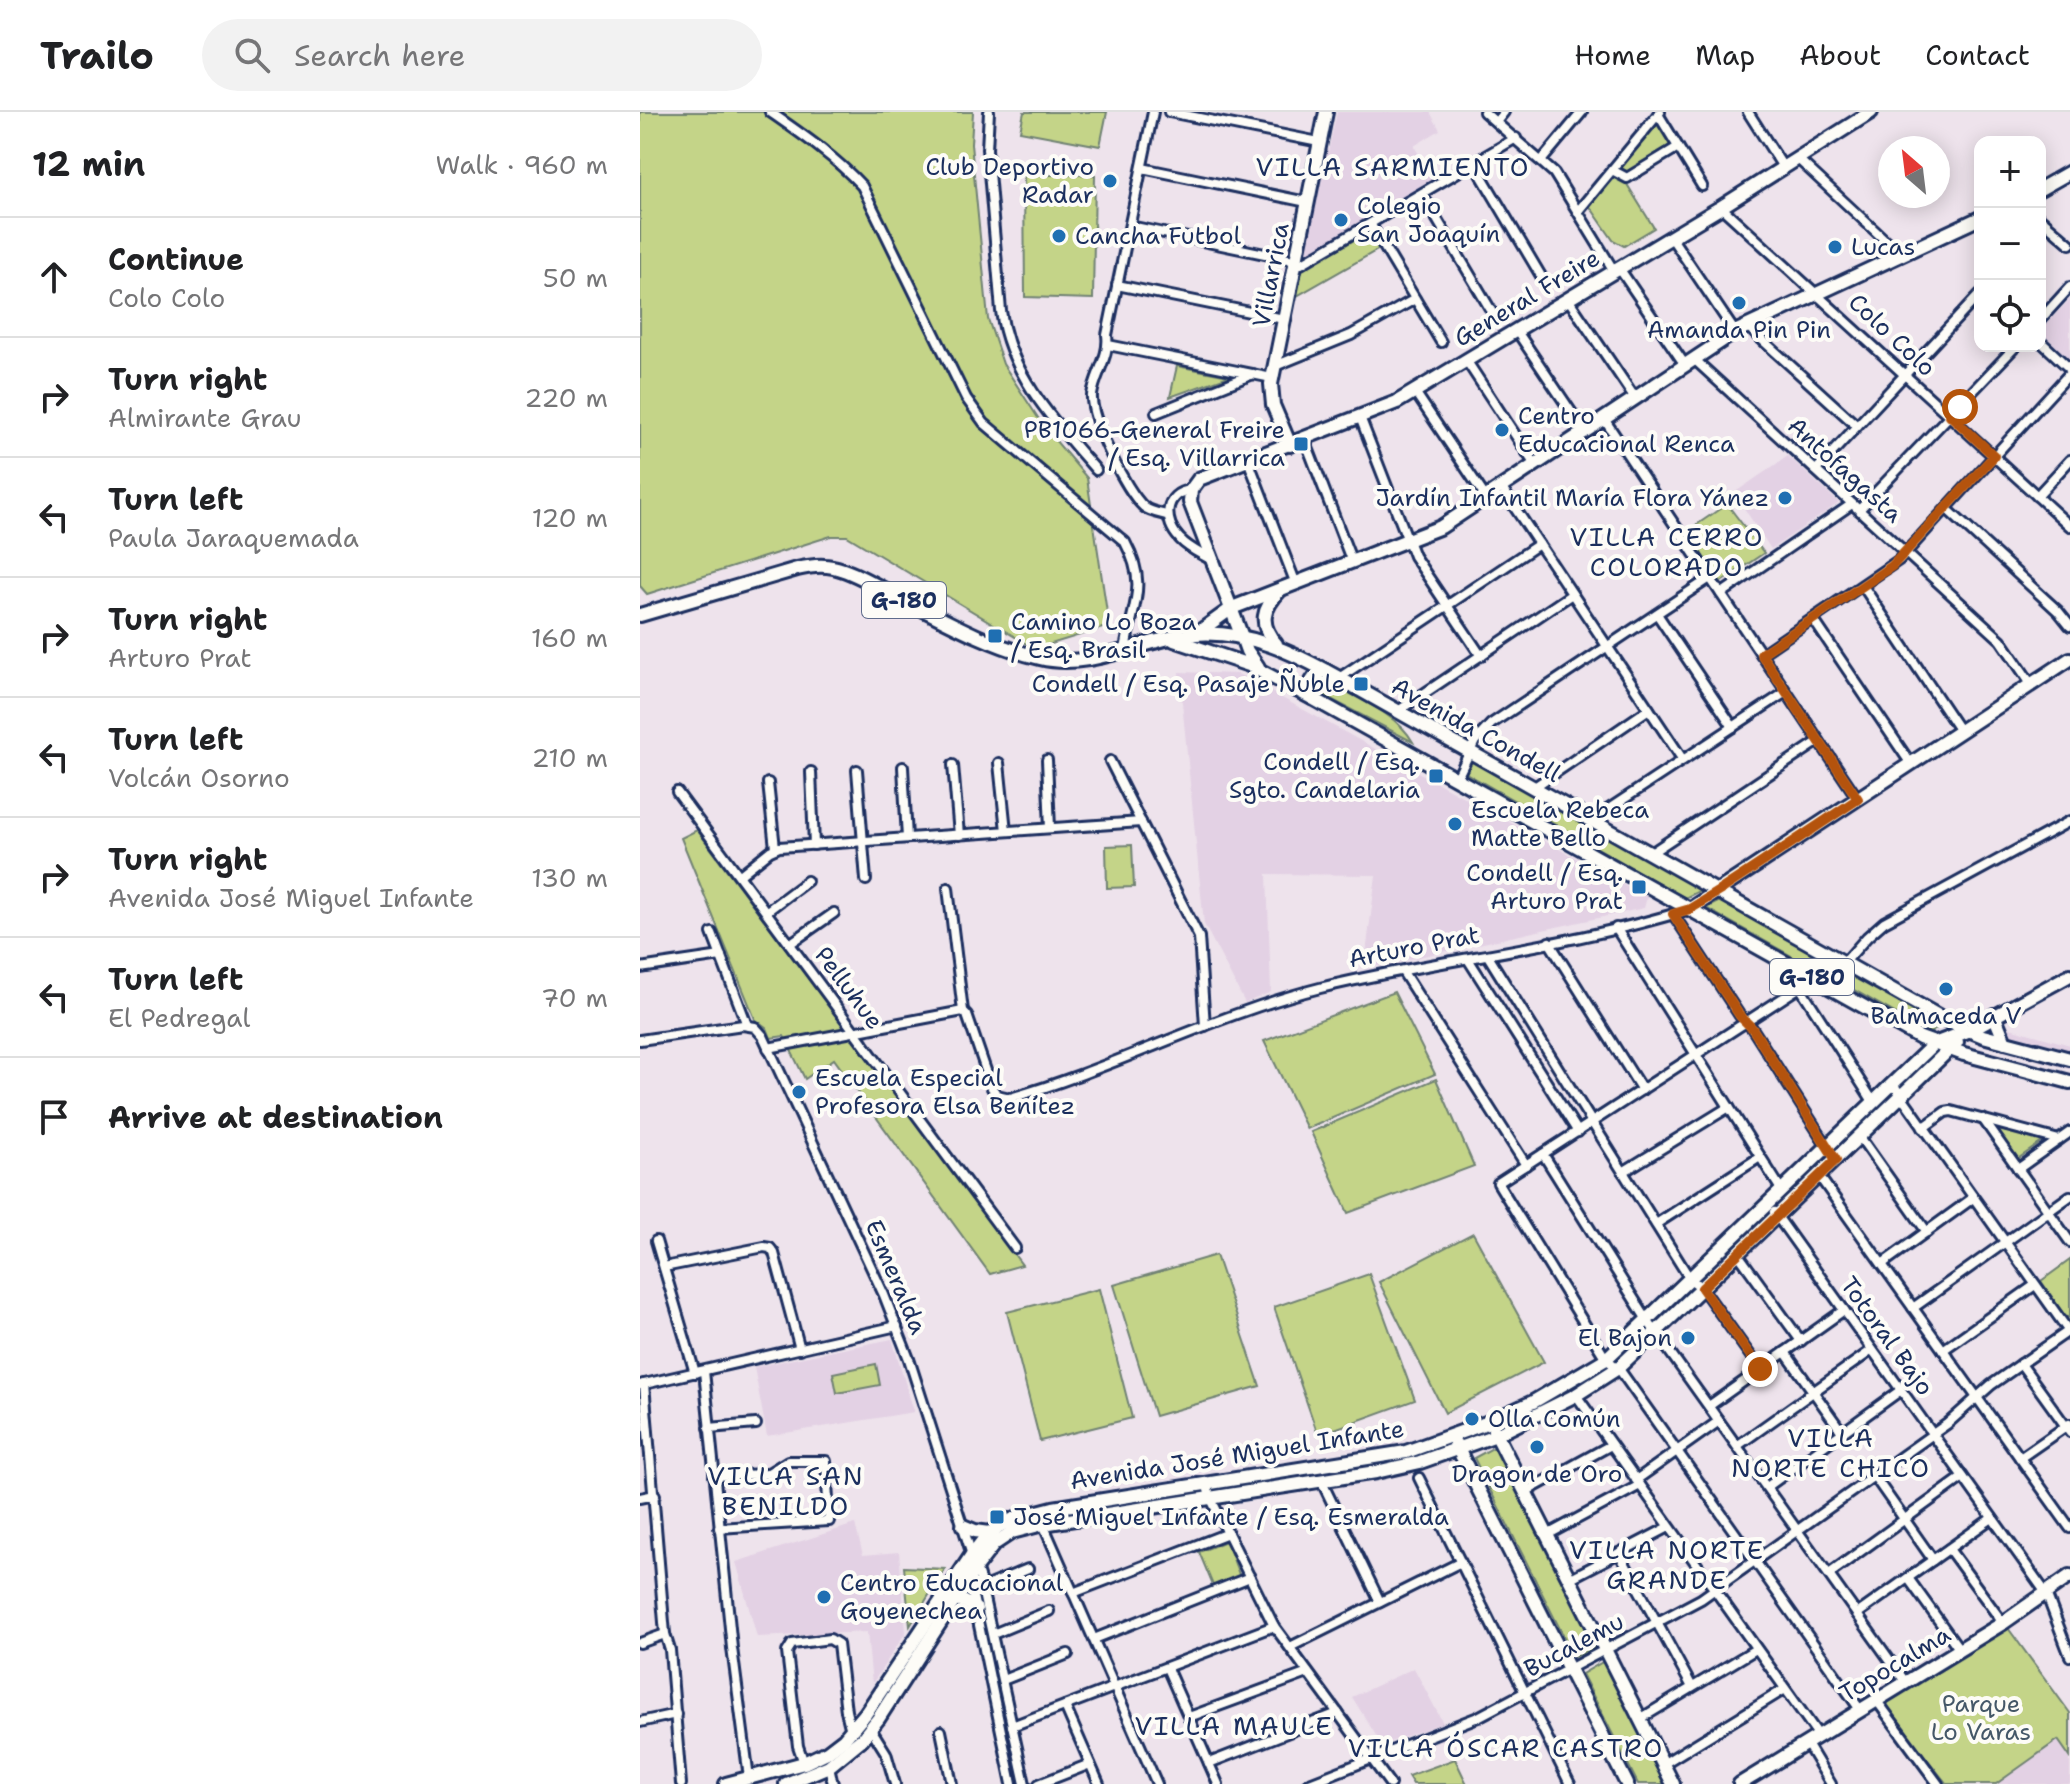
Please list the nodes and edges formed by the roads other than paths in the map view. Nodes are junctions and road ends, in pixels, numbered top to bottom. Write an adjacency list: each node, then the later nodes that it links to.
1 (770, 112): 106 (street)
2 (989, 112): 74 (street)
3 (1153, 112): 20 (street)
4 (1169, 112): 14 (street)
5 (1326, 112): 14 (main road, Villarrica)
6 (1484, 112): 12 (street, Antofagasta)
7 (1504, 112): 12 (street)
8 (1582, 112): 17 (street)
9 (1748, 112): 19 (street)
10 (1871, 112): 16 (main road, General Freire)
11 (1659, 113): 15 (street); 21 (street)
12 (1496, 122): 13 (street, Antofagasta)
13 (1516, 138): 17 (street, Antofagasta); 18 (street)
14 (1319, 142): 26 (main road, Villarrica)
15 (1678, 147): 21 (street); 23 (street)
16 (1797, 158): 19 (main road, General Freire); 35 (street)
17 (1542, 160): 28 (street, Antofagasta)
18 (1474, 163): 25 (street); 38 (street)
19 (1783, 167): 27 (main road, General Freire)
20 (1142, 168): 26 (street); 31 (street)
21 (1612, 170): 28 (street)
22 (2070, 172): 24 (main road)
23 (1702, 186)
24 (2046, 186)
25 (1422, 194): 30 (street); 45 (street)
26 (1307, 202): 36 (main road, Villarrica)
27 (1721, 207): 33 (main road, General Freire); 41 (street, Colo Colo)
28 (1578, 211): 37 (street, Antofagasta)
29 (1974, 221): 35 (main road)
30 (1371, 225): 36 (street); 42 (street)
31 (1130, 226): 36 (street); 39 (street)
32 (2046, 227): 34 (street)
33 (1671, 237): 37 (main road, General Freire); 48 (street)
34 (2070, 244)
35 (1900, 254): 41 (main road)
36 (1296, 264): 47 (main road, Villarrica)
37 (1617, 270): 43 (main road, General Freire); 55 (street, Antofagasta)
38 (1544, 281)
39 (1117, 285): 47 (street); 51 (street)
40 (2070, 287): 46 (street)
41 (1816, 293): 48 (main road); 59 (street, Colo Colo)
42 (1415, 299): 50 (street); 57 (street)
43 (1568, 299): 49 (main road, General Freire); 61 (street)
44 (1974, 300): 59 (street)
45 (1492, 312)
46 (2046, 313)
47 (1284, 319): 57 (main road, Villarrica)
48 (1741, 329): 55 (main road); 66 (street)
49 (1516, 330): 54 (main road, General Freire); 67 (street)
50 (1441, 342)
51 (1108, 345): 58 (street); 82 (street)
52 (2046, 347): 56 (street)
53 (2010, 352): 63 (street)
54 (1466, 360): 60 (main road, General Freire); 73 (street)
55 (1689, 362): 61 (main road); 75 (street, Antofagasta)
56 (2070, 371): 70 (street)
57 (1273, 372): 58 (street); 69 (main road, Villarrica)
58 (1254, 374): 62 (street)
59 (1905, 374): 63 (street, Colo Colo); 66 (street)
60 (1415, 392): 64 (main road, General Freire); 79 (street)
61 (1635, 398): 65 (main road)
62 (1156, 413)
63 (1950, 415): 70 (street, Colo Colo); 80 (street)
64 (1360, 417): 68 (main road, General Freire); 84 (street)
65 (1604, 419): 67 (main road); 89 (street)
66 (1857, 426): 75 (street)
67 (1584, 431): 73 (main road)
68 (1305, 440): 69 (main road, General Freire); 88 (street)
69 (1290, 445): 71 (main road, General Freire)
70 (1994, 456): 78 (street, Colo Colo); 81 (street)
71 (1248, 460): 77 (main road, General Freire); 90 (street)
72 (2070, 460): 78 (street)
73 (1535, 465): 76 (main road)
74 (1096, 470)
75 (1816, 470): 80 (street, Antofagasta)
76 (1501, 487): 79 (main road); 85 (street)
77 (1191, 490): 82 (street); 87 (main road)
78 (2037, 496): 83 (street, Colo Colo)
79 (1486, 498): 84 (main road)
80 (1856, 507): 86 (street, Antofagasta); 94 (street)
81 (1947, 509): 86 (street); 100 (street)
82 (1167, 515): 87 (street)
83 (2070, 526)
84 (1408, 541): 88 (main road); 95 (street)
85 (1539, 544): 93 (street); 95 (street)
86 (1906, 553): 91 (street); 113 (street, Antofagasta)
87 (1213, 561): 96 (main road)
88 (1352, 562): 90 (main road)
89 (1710, 578): 94 (street); 97 (street)
90 (1296, 584): 92 (main road)
91 (1863, 586): 99 (street); 119 (street)
92 (1280, 590): 96 (main road); 104 (main road)
93 (1572, 594): 105 (street); 108 (street)
94 (1721, 594): 107 (street)
95 (1447, 606): 108 (street); 112 (street)
96 (1232, 608): 101 (main road); 102 (main road)
97 (1657, 614): 105 (street); 118 (street)
98 (640, 615): 106 (main road, G-180)
99 (1813, 619): 107 (street); 126 (street)
100 (2070, 626)
101 (1196, 634): 102 (main road, Avenida Condell / G-180); 103 (main road, G-180)
102 (1242, 637): 104 (main road, Avenida Condell / G-180); 111 (main road)
103 (1167, 640): 106 (main road, G-180); 111 (main road, G-180)
104 (1278, 646): 110 (main road, Avenida Condell / G-180)
105 (1607, 647): 116 (street); 121 (street)
106 (1125, 650)
107 (1761, 654): 114 (street)
108 (1481, 656): 117 (street)
109 (2070, 659): 113 (main road, Arturo Prat)
110 (1326, 671): 112 (main road, Avenida Condell / G-180); 115 (main road)
111 (1264, 672): 115 (main road, G-180)
112 (1339, 678): 117 (main road, Avenida Condell / G-180)
113 (2031, 684): 119 (main road, Arturo Prat)
114 (1786, 692): 118 (street); 120 (street)
115 (1312, 698): 131 (main road, G-180)
116 (1649, 709): 123 (street); 133 (street)
117 (1398, 711): 121 (main road, Avenida Condell / G-180)
118 (1733, 727): 123 (street)
119 (1960, 731): 126 (main road, Arturo Prat)
120 (1819, 741): 135 (street); 146 (street)
121 (1469, 752): 131 (street); 133 (main road, Avenida Condell / G-180)
122 (1047, 760): 139 (street)
123 (1683, 760): 136 (street)
124 (1110, 761): 138 (street)
125 (999, 763): 140 (street)
126 (1911, 764): 135 (main road, Arturo Prat)
127 (953, 765): 141 (street)
128 (903, 767): 142 (street)
129 (857, 770): 143 (street)
130 (811, 772): 144 (street)
131 (1457, 778): 152 (main road, G-180)
132 (768, 783): 145 (street)
133 (1533, 788): 136 (main road, Avenida Condell / G-180)
134 (677, 792): 147 (street, Pelluhue)
135 (1858, 799): 151 (main road, Arturo Prat)
136 (1592, 820): 146 (main road, Avenida Condell / G-180)
137 (2070, 821): 163 (street)
138 (1141, 822): 139 (street); 173 (street)
139 (1050, 828): 140 (street)
140 (1006, 831): 141 (street)
141 (959, 835): 142 (street)
142 (907, 838): 143 (street)
143 (863, 841): 144 (street); 148 (street)
144 (814, 845): 145 (street)
145 (775, 848): 147 (street)
146 (1651, 853): 151 (main road, Avenida Condell / G-180)
147 (740, 875): 153 (street, Pelluhue)
148 (866, 880)
149 (807, 881): 153 (street)
150 (948, 888): 169 (street)
151 (1719, 891): 152 (main road, Arturo Prat); 163 (main road, Avenida Condell / G-180)
152 (1690, 909): 155 (street, Arturo Prat); 167 (main road, G-180)
153 (767, 911): 159 (street, Pelluhue)
154 (834, 913): 159 (street)
155 (1673, 914): 156 (street, Arturo Prat); 171 (street)
156 (1616, 928): 158 (street, Arturo Prat); 181 (street)
157 (712, 933): 160 (street, Esmeralda)
158 (1549, 942): 161 (street, Arturo Prat); 185 (street)
159 (791, 943): 174 (street, Pelluhue)
160 (721, 956): 164 (street); 172 (street, Esmeralda)
161 (1488, 956): 162 (street, Arturo Prat); 190 (street)
162 (1468, 959): 165 (street, Arturo Prat); 192 (street)
163 (1845, 962): 167 (street); 175 (main road, Avenida Condell / G-180)
164 (640, 968)
165 (1403, 972): 173 (street, Arturo Prat); 200 (street)
166 (2070, 975): 170 (main road, Avenida José Miguel Infante)
167 (1814, 978): 168 (street); 178 (main road, G-180)
168 (1800, 987): 171 (street); 187 (street)
169 (963, 1011): 173 (street, Arturo Prat); 174 (street)
170 (1994, 1015): 175 (main road, Avenida José Miguel Infante); 177 (main road)
171 (1746, 1022): 181 (street); 196 (street)
172 (751, 1026): 176 (street); 179 (street, Esmeralda)
173 (1205, 1026)
174 (856, 1031): 179 (street); 215 (street, Pelluhue)
175 (1968, 1031): 177 (main road, Avenida Condell / G-180); 178 (main road, Avenida José Miguel Infante); 180 (main road, Avenida José Miguel Infante)
176 (640, 1040)
177 (2005, 1042): 182 (main road, Avenida Condell / G-180)
178 (1934, 1044): 180 (main road, G-180); 184 (main road, Avenida José Miguel Infante)
179 (768, 1048): 225 (street, Esmeralda)
180 (1950, 1050): 183 (main road, G-180); 186 (main road, Avenida José Miguel Infante)
181 (1696, 1055): 185 (street); 188 (street)
182 (2070, 1059)
183 (2070, 1082)
184 (1893, 1084): 186 (street); 187 (main road, Avenida José Miguel Infante)
185 (1642, 1090): 190 (street)
186 (1901, 1097): 191 (street); 194 (main road, Avenida José Miguel Infante)
187 (1874, 1103): 196 (main road, Avenida José Miguel Infante)
188 (1729, 1107): 198 (street); 202 (street)
189 (1983, 1119): 191 (street); 195 (street); 201 (street)
190 (1593, 1122): 192 (street); 202 (street)
191 (1923, 1128): 206 (street)
192 (1578, 1132): 197 (street)
193 (2070, 1132): 195 (street)
194 (1860, 1137): 199 (main road, Avenida José Miguel Infante); 211 (street)
195 (2059, 1140): 201 (street)
196 (1828, 1147): 199 (street); 204 (main road, Avenida José Miguel Infante)
197 (1543, 1154): 200 (street); 224 (street)
198 (1760, 1157): 204 (street); 210 (street)
199 (1836, 1160): 203 (main road, Avenida José Miguel Infante)
200 (1526, 1165): 233 (street)
201 (2018, 1169): 208 (street)
202 (1623, 1172): 210 (street)
203 (1819, 1176): 209 (main road, Avenida José Miguel Infante); 217 (street)
204 (1782, 1191): 207 (main road, Avenida José Miguel Infante)
205 (2070, 1196): 208 (street)
206 (1973, 1198): 211 (street); 213 (street)
207 (1768, 1204): 209 (street, Totoral Bajo); 219 (main road, Avenida José Miguel Infante)
208 (2048, 1211): 213 (street); 214 (street)
209 (1777, 1216): 216 (main road, Avenida José Miguel Infante); 223 (street, Totoral Bajo)
210 (1656, 1224): 219 (street)
211 (1927, 1232): 217 (street)
212 (656, 1241): 218 (street)
213 (2005, 1242): 220 (street); 222 (street)
214 (2070, 1242)
215 (1015, 1248)
216 (1738, 1254): 221 (main road, Avenida José Miguel Infante); 228 (street)
217 (1882, 1264): 222 (street)
218 (664, 1267): 229 (street); 237 (street)
219 (1690, 1279): 221 (street); 224 (main road, Avenida José Miguel Infante)
220 (2035, 1285): 227 (street); 231 (street)
221 (1702, 1288): 226 (main road, Avenida José Miguel Infante); 236 (street)
222 (1913, 1308): 231 (street)
223 (1844, 1310): 228 (street); 230 (street, Totoral Bajo)
224 (1647, 1320): 226 (street); 233 (main road, Avenida José Miguel Infante)
225 (897, 1326): 229 (street); 273 (street, Esmeralda)
226 (1656, 1332): 235 (main road, Avenida José Miguel Infante); 243 (street)
227 (2069, 1332): 234 (street, Bucalemu)
228 (1801, 1341): 232 (street)
229 (800, 1349): 237 (street)
230 (1872, 1350): 239 (street, Totoral Bajo); 240 (street)
231 (1943, 1350): 242 (street)
232 (1785, 1352): 236 (street); 240 (street)
233 (1606, 1359): 235 (street); 245 (main road, Avenida José Miguel Infante)
234 (2021, 1364): 242 (street, Bucalemu); 247 (street)
235 (1618, 1368): 241 (main road, Avenida José Miguel Infante); 256 (street)
236 (1760, 1369): 243 (street)
237 (700, 1372): 238 (street); 248 (street)
238 (642, 1384): 267 (street)
239 (1901, 1390): 249 (street); 250 (street, Totoral Bajo)
240 (1814, 1392): 249 (street); 254 (street)
241 (1576, 1395): 251 (main road, Avenida José Miguel Infante); 253 (street)
242 (1977, 1397): 250 (street, Bucalemu); 257 (street)
243 (1709, 1406): 244 (street)
244 (1719, 1421): 254 (street); 256 (street)
245 (1489, 1422): 251 (main road); 252 (main road, Avenida José Miguel Infante)
246 (756, 1424): 248 (street)
247 (2069, 1427): 257 (street)
248 (709, 1428): 258 (street)
249 (1842, 1432): 265 (street)
250 (1932, 1434): 259 (street, Bucalemu); 260 (street, Totoral Bajo)
251 (1496, 1435): 255 (main road, Avenida José Miguel Infante); 266 (main road)
252 (1451, 1437): 255 (main road); 263 (main road, Avenida José Miguel Infante)
253 (1611, 1445): 264 (street); 266 (street)
254 (1737, 1446): 265 (street)
255 (1458, 1449): 262 (main road, Avenida José Miguel Infante); 316 (main road)
256 (1677, 1451): 264 (street); 284 (street)
257 (2020, 1458): 276 (street)
258 (714, 1476): 275 (street); 275 (street)
259 (1874, 1476): 271 (street); 277 (street, Bucalemu)
260 (1963, 1477): 270 (street, Totoral Bajo); 271 (street)
261 (1419, 1478): 285 (street)
262 (1321, 1480): 268 (main road, Avenida José Miguel Infante); 298 (street)
263 (1206, 1482): 268 (street); 278 (main road, Avenida José Miguel Infante)
264 (1638, 1483): 274 (street); 280 (street)
265 (1767, 1487): 277 (street)
266 (1525, 1492): 280 (main road)
267 (655, 1495): 269 (street); 305 (street)
268 (1210, 1497): 272 (main road, Avenida José Miguel Infante); 279 (street)
269 (640, 1498)
270 (1992, 1518): 281 (street); 296 (street, Totoral Bajo)
271 (1905, 1520): 283 (street); 288 (street)
272 (1043, 1524): 286 (main road, Avenida José Miguel Infante); 295 (street)
273 (963, 1526): 278 (main road); 286 (street, Esmeralda)
274 (1669, 1527): 282 (street); 294 (street)
275 (719, 1528): 344 (street)
276 (2070, 1528)
277 (1797, 1530): 284 (street, Bucalemu); 288 (street)
278 (990, 1533): 286 (main road, Avenida José Miguel Infante)
279 (1228, 1533): 290 (street); 295 (street)
280 (1547, 1535): 292 (main road)
281 (1949, 1549): 283 (street); 303 (street)
282 (1619, 1553): 292 (street); 302 (street)
283 (1933, 1560): 291 (street)
284 (1755, 1561): 294 (street, Bucalemu); 326 (street)
285 (1461, 1562): 298 (street); 323 (street)
286 (972, 1567): 293 (street, Esmeralda); 297 (main road, Avenida José Miguel Infante); 299 (street, Esmeralda); 335 (main road, Avenida José Miguel Infante)
287 (1028, 1569): 293 (street)
288 (1829, 1574): 301 (street)
289 (2070, 1576): 296 (main road, Topocalma)
290 (1250, 1577): 304 (street); 307 (street)
291 (1908, 1578): 301 (street); 311 (street)
292 (1569, 1579): 312 (main road)
293 (982, 1588): 306 (street, Esmeralda)
294 (1714, 1590): 302 (street, Bucalemu); 310 (street)
295 (1073, 1593): 307 (street)
296 (2046, 1593): 303 (main road, Topocalma); 313 (street, Totoral Bajo)
297 (955, 1600): 299 (main road); 333 (main road, Avenida José Miguel Infante)
298 (1380, 1602): 309 (street)
299 (976, 1609): 351 (street, Esmeralda)
300 (1049, 1611): 306 (street)
301 (1857, 1614): 319 (street)
302 (1657, 1623): 312 (street, Bucalemu); 320 (street)
303 (2003, 1623): 311 (main road, Topocalma)
304 (1274, 1626): 309 (street); 315 (street)
305 (665, 1634): 308 (street); 328 (street)
306 (993, 1634): 318 (street, Esmeralda)
307 (1094, 1639): 321 (street)
308 (640, 1643)
309 (1290, 1647): 317 (street)
310 (1756, 1649): 320 (street); 322 (street)
311 (1960, 1650): 319 (main road, Topocalma)
312 (1605, 1651): 316 (street, Bucalemu); 330 (main road)
313 (2069, 1651)
314 (1068, 1654): 318 (street)
315 (1167, 1668): 321 (street); 329 (street)
316 (1569, 1670): 323 (street, Bucalemu); 360 (main road)
317 (1308, 1673): 327 (street); 329 (street)
318 (1003, 1680): 332 (street, Esmeralda)
319 (1906, 1683): 324 (main road, Topocalma)
320 (1692, 1687): 330 (street)
321 (1115, 1688): 325 (street); 355 (street)
322 (1785, 1689): 336 (street); 342 (street)
323 (1526, 1693): 338 (street, Bucalemu); 359 (street)
324 (1877, 1701): 326 (main road, Topocalma); 364 (street)
325 (1065, 1706): 332 (street); 341 (street)
326 (1861, 1711): 336 (main road, Topocalma)
327 (1338, 1713): 338 (street); 340 (street)
328 (676, 1714): 331 (street); 345 (street)
329 (1189, 1717): 340 (street)
330 (1640, 1719): 342 (main road)
331 (640, 1722)
332 (1012, 1726): 352 (street, Esmeralda)
333 (871, 1729): 343 (main road, Avenida José Miguel Infante); 349 (street)
334 (941, 1731): 350 (street)
335 (852, 1732): 339 (main road, Avenida José Miguel Infante); 339 (street)
336 (1819, 1736): 337 (main road, Topocalma)
337 (1807, 1744): 362 (main road, Topocalma); 363 (street)
338 (1372, 1759): 357 (street, Bucalemu); 358 (street)
339 (804, 1763): 344 (main road, Avenida José Miguel Infante)
340 (1209, 1763): 356 (street)
341 (1090, 1764): 353 (street); 354 (street)
342 (1663, 1764): 361 (main road)
343 (829, 1766): 347 (main road, Avenida José Miguel Infante); 348 (street)
344 (749, 1778): 346 (main road, Avenida José Miguel Infante)
345 (681, 1784)
346 (726, 1784)
347 (786, 1784)
348 (833, 1784)
349 (895, 1784)
350 (952, 1784)
351 (1012, 1784)
352 (1025, 1784)
353 (1039, 1784)
354 (1099, 1784)
355 (1157, 1784)
356 (1218, 1784)
357 (1307, 1784)
358 (1390, 1784)
359 (1570, 1784)
360 (1627, 1784)
361 (1673, 1784)
362 (1740, 1784)
363 (1831, 1784)
364 (1938, 1784)

